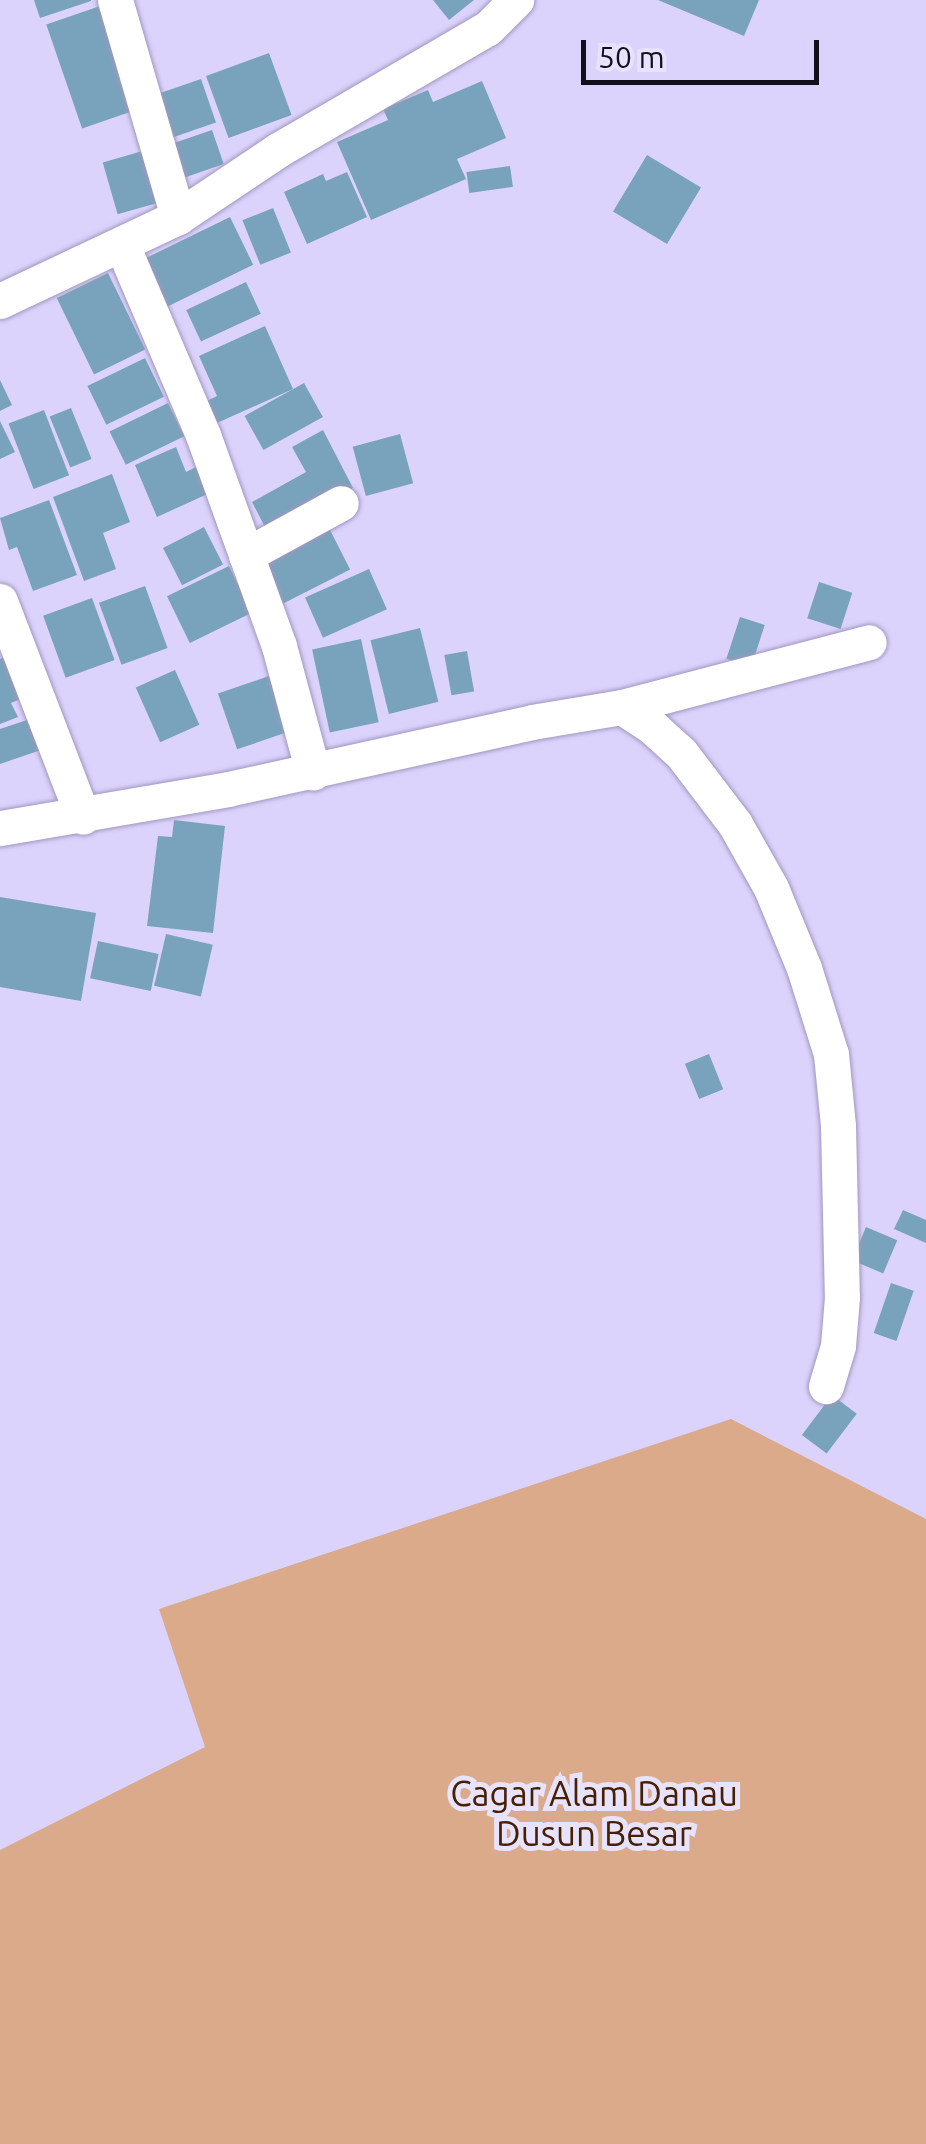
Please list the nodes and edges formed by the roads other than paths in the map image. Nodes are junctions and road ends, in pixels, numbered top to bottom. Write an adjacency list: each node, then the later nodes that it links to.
1 (116, 0): 3 (street)
2 (516, 0): 3 (street)
3 (178, 217): 4 (street)
4 (122, 244): 5 (street); 7 (street)
5 (0, 301)
6 (341, 502): 7 (street)
7 (246, 555): 11 (street)
8 (0, 601): 12 (street)
9 (869, 642): 10 (street)
10 (622, 707): 11 (street); 14 (street)
11 (313, 772): 12 (street)
12 (83, 818): 13 (street)
13 (0, 828)
14 (826, 1386)

